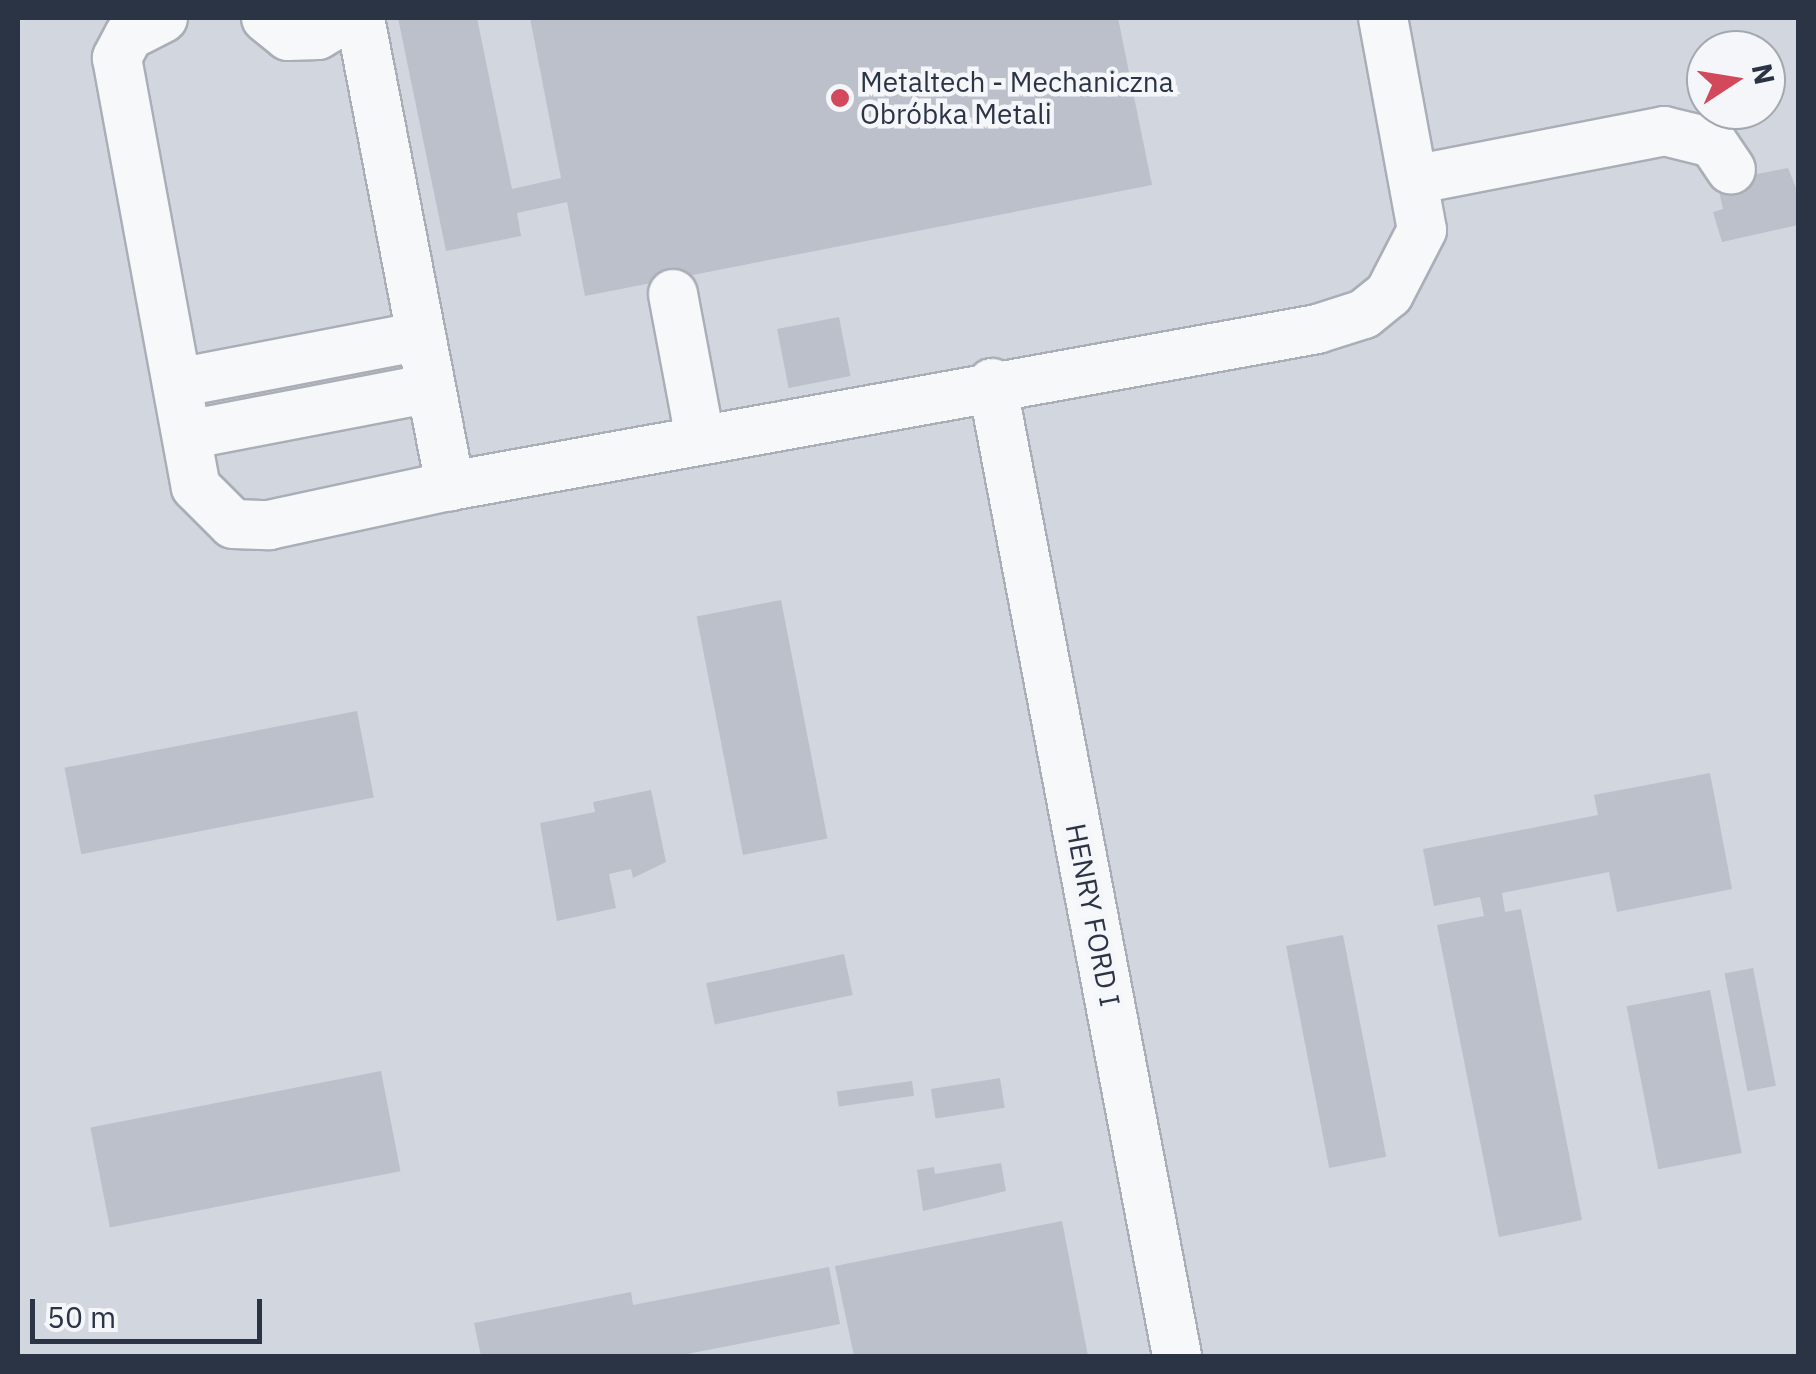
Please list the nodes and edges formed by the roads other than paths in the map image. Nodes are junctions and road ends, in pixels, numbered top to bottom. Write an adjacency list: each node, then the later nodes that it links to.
1 (164, 18): 10 (street)
2 (266, 18): 3 (street)
3 (346, 18)
4 (360, 18): 9 (street)
5 (1384, 18): 7 (street)
6 (1731, 170): 7 (street)
7 (1418, 180): 11 (street)
8 (673, 294): 14 (street)
9 (421, 336): 10 (street); 12 (street)
10 (177, 383): 13 (street)
11 (992, 383): 14 (street); 16 (street, HENRY FORD I)
12 (431, 388): 13 (street); 15 (street)
13 (187, 435): 15 (street)
14 (700, 438): 15 (street)
15 (450, 486)
16 (1177, 1356)

